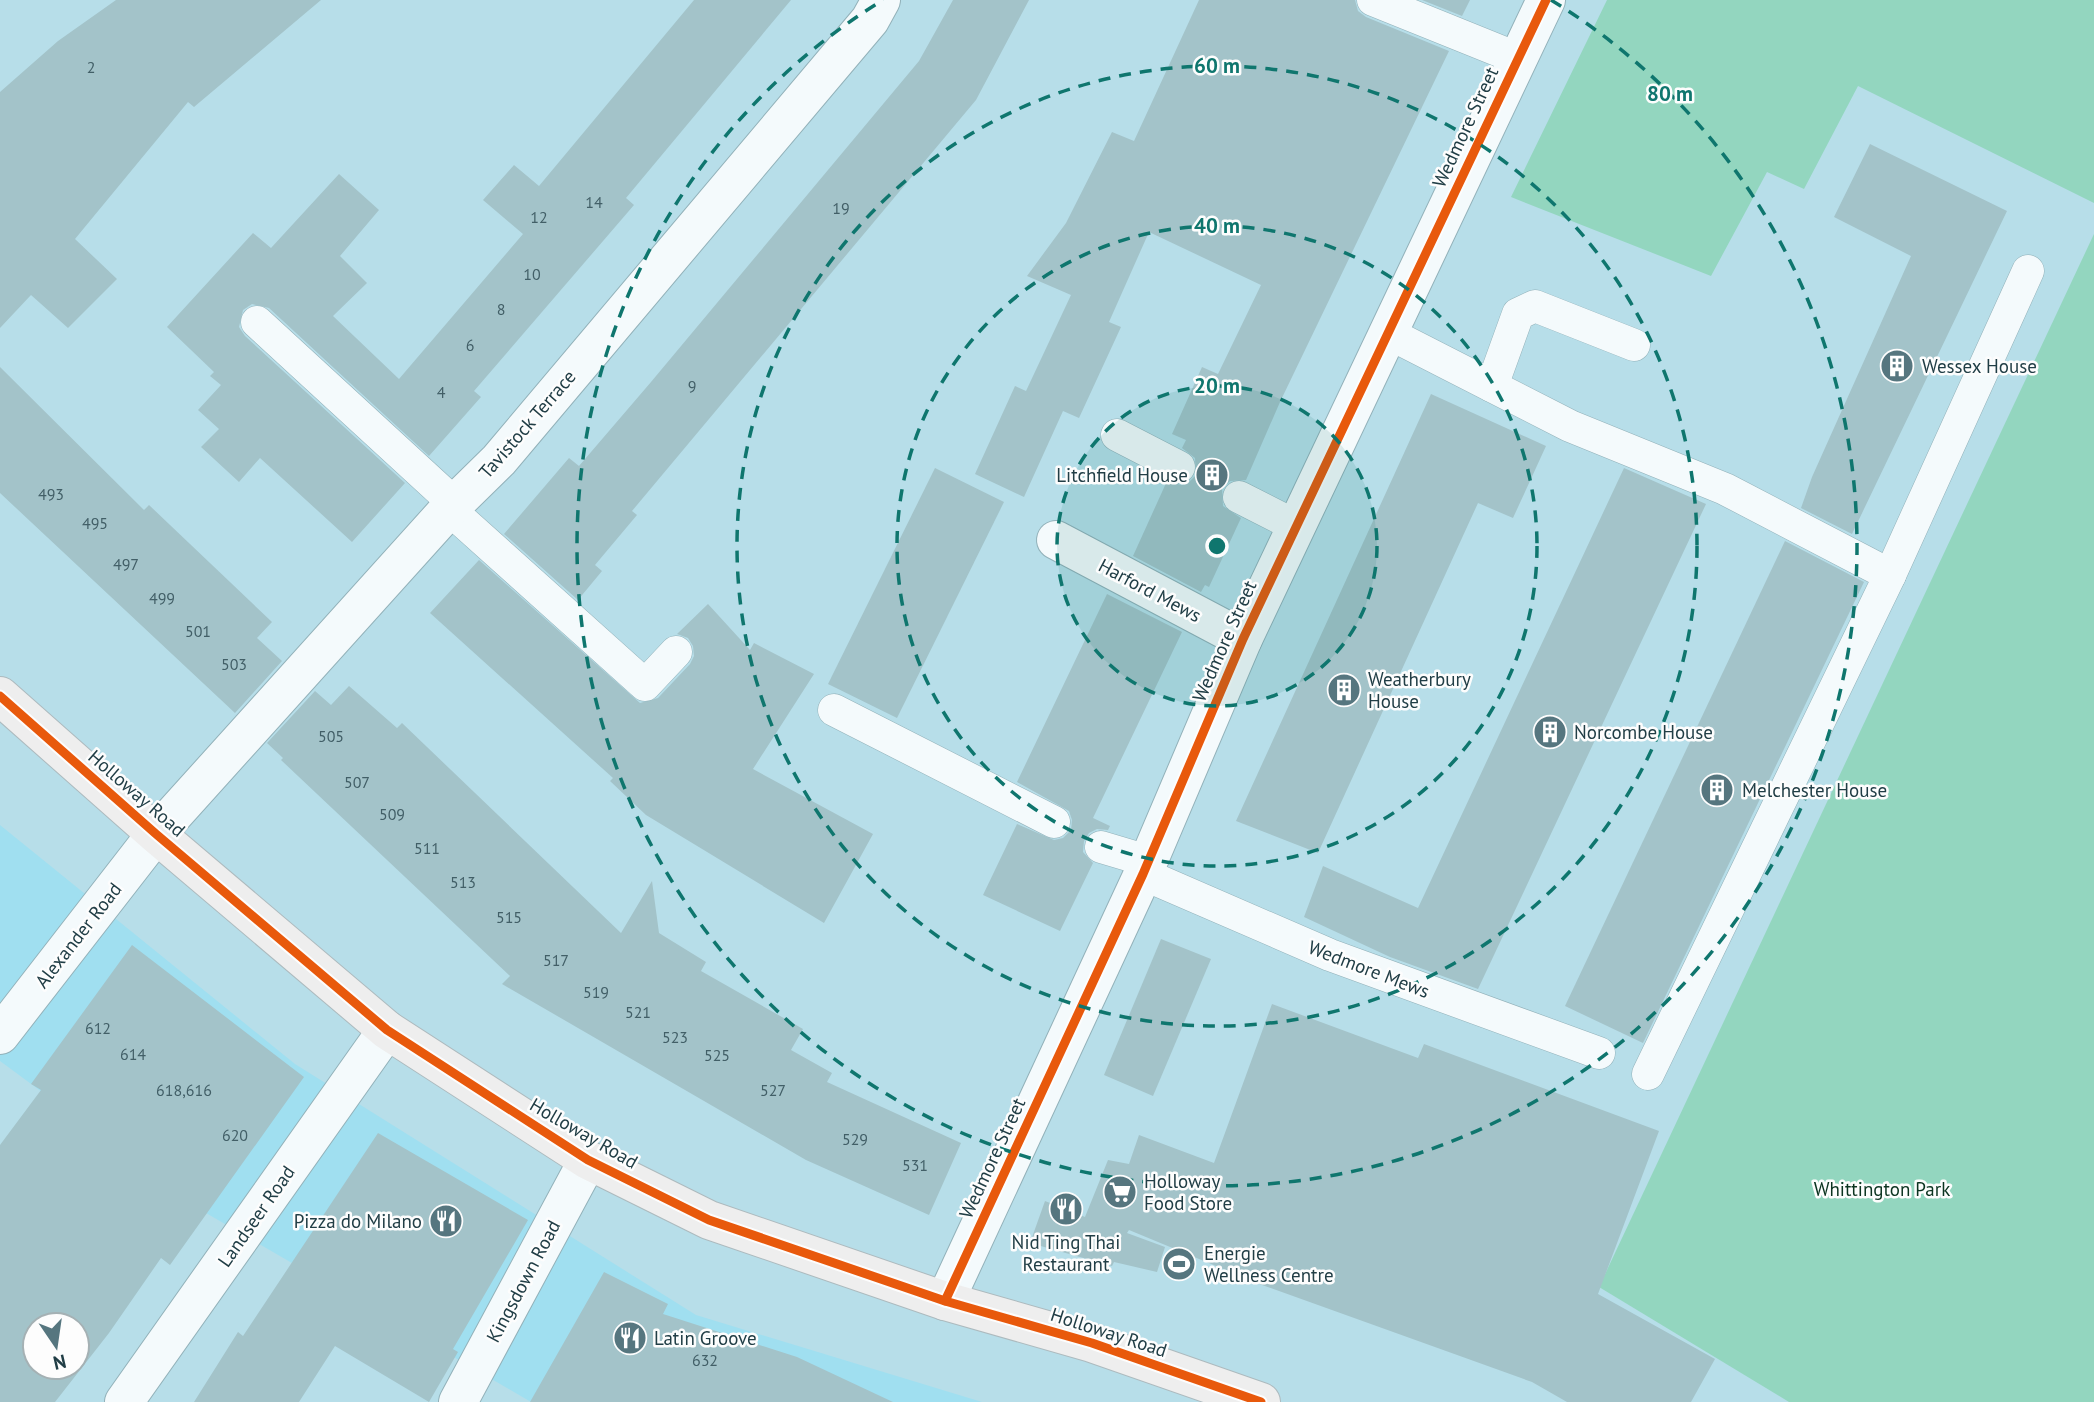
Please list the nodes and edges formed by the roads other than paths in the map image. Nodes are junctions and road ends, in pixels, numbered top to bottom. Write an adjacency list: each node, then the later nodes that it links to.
1 (881, 0): 13 (street, Tavistock Terrace)
2 (1373, 0): 4 (lane)
3 (1546, 0): 4 (street, Wedmore Street)
4 (1517, 58): 7 (street, Wedmore Street)
5 (2028, 271): 16 (lane)
6 (257, 322): 13 (lane)
7 (1388, 333): 9 (lane); 14 (street, Wedmore Street)
8 (1634, 345): 9 (lane)
9 (1492, 386): 16 (lane)
10 (1117, 435): 11 (lane)
11 (1179, 467)
12 (1239, 497): 14 (lane)
13 (452, 506): 18 (lane); 22 (street, Tavistock Terrace)
14 (1296, 526): 17 (street, Wedmore Street)
15 (1056, 540): 17 (street, Harford Mews)
16 (1890, 575): 28 (lane)
17 (1243, 639): 24 (street, Wedmore Street)
18 (676, 652)
19 (0, 696): 22 (highway, Holloway Road)
20 (834, 710): 21 (lane)
21 (1054, 822)
22 (156, 834): 25 (highway, Holloway Road); 26 (street, Alexander Road)
23 (1101, 847): 24 (lane, Wedmore Mews)
24 (1145, 867): 27 (lane, Wedmore Mews); 30 (street, Wedmore Street)
25 (387, 1030): 29 (highway, Holloway Road); 31 (street, Landseer Road)
26 (0, 1035)
27 (1599, 1054)
28 (1648, 1074)
29 (588, 1160): 30 (highway, Holloway Road); 32 (street, Kingsdown Road)
30 (945, 1301): 33 (highway, Holloway Road)
31 (124, 1402)
32 (458, 1402)
33 (1261, 1402)

